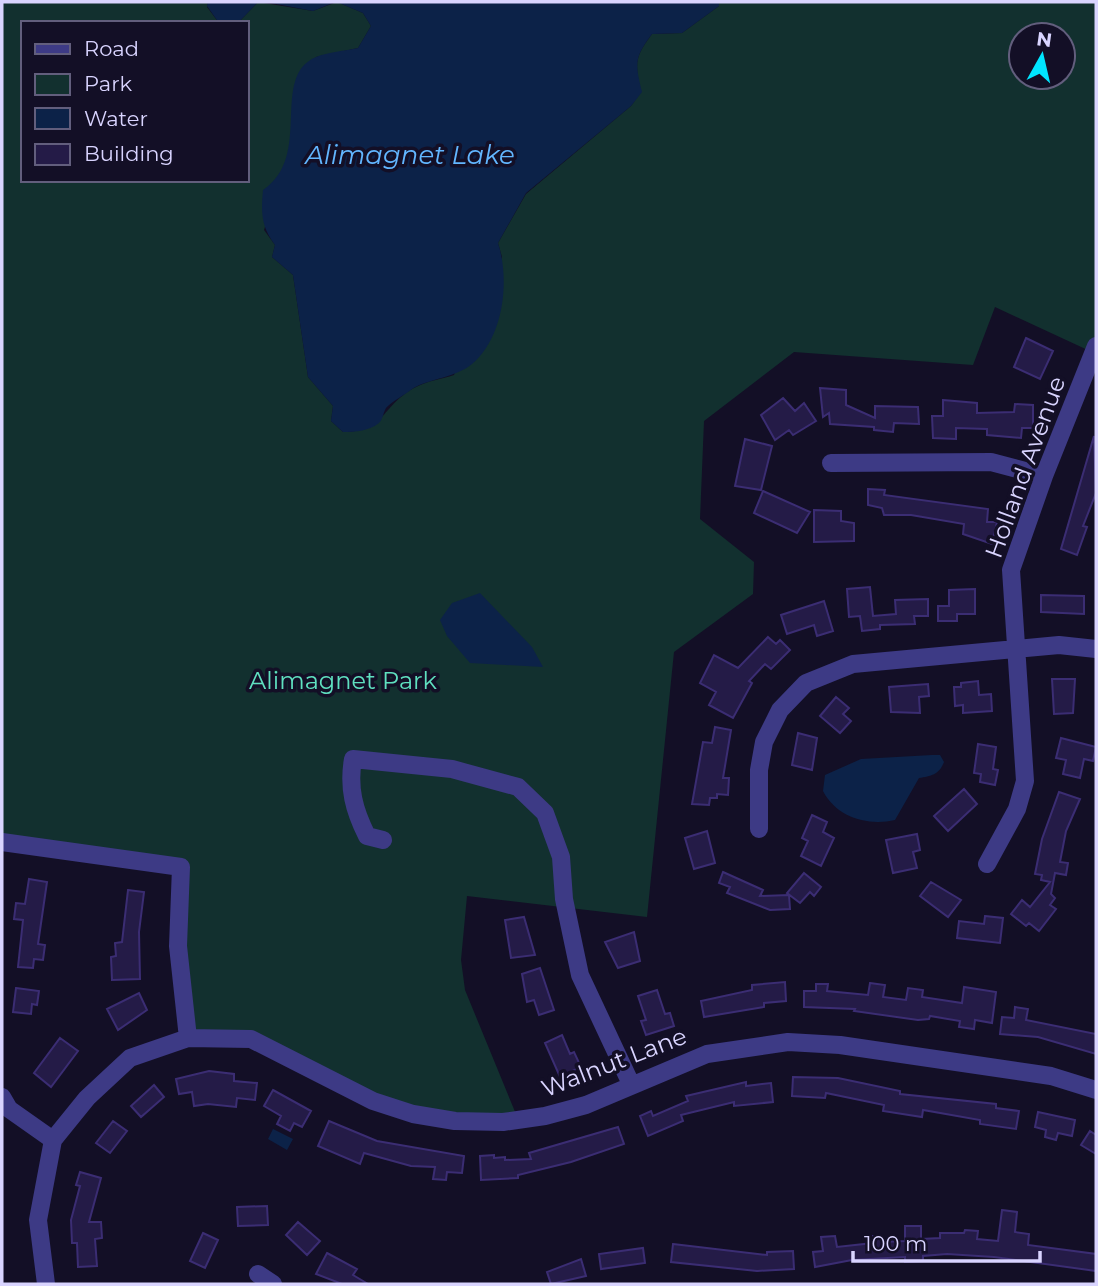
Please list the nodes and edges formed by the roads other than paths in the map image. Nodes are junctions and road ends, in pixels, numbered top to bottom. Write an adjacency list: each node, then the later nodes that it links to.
1 (1096, 346): 3 (street, Holland Avenue)
2 (831, 463): 3 (street)
3 (1044, 476): 4 (street, Holland Avenue)
4 (1015, 648): 5 (street); 6 (street); 9 (street, Holland Avenue)
5 (1096, 649)
6 (759, 829)
7 (383, 840): 11 (street)
8 (2, 842): 10 (street)
9 (987, 864)
10 (188, 1038): 11 (street, Walnut Lane); 14 (street, Walnut Lane)
11 (631, 1084): 12 (street, Walnut Lane)
12 (1096, 1090)
13 (2, 1097): 14 (street)
14 (53, 1140): 15 (street, Walnut Lane)
15 (46, 1284)

